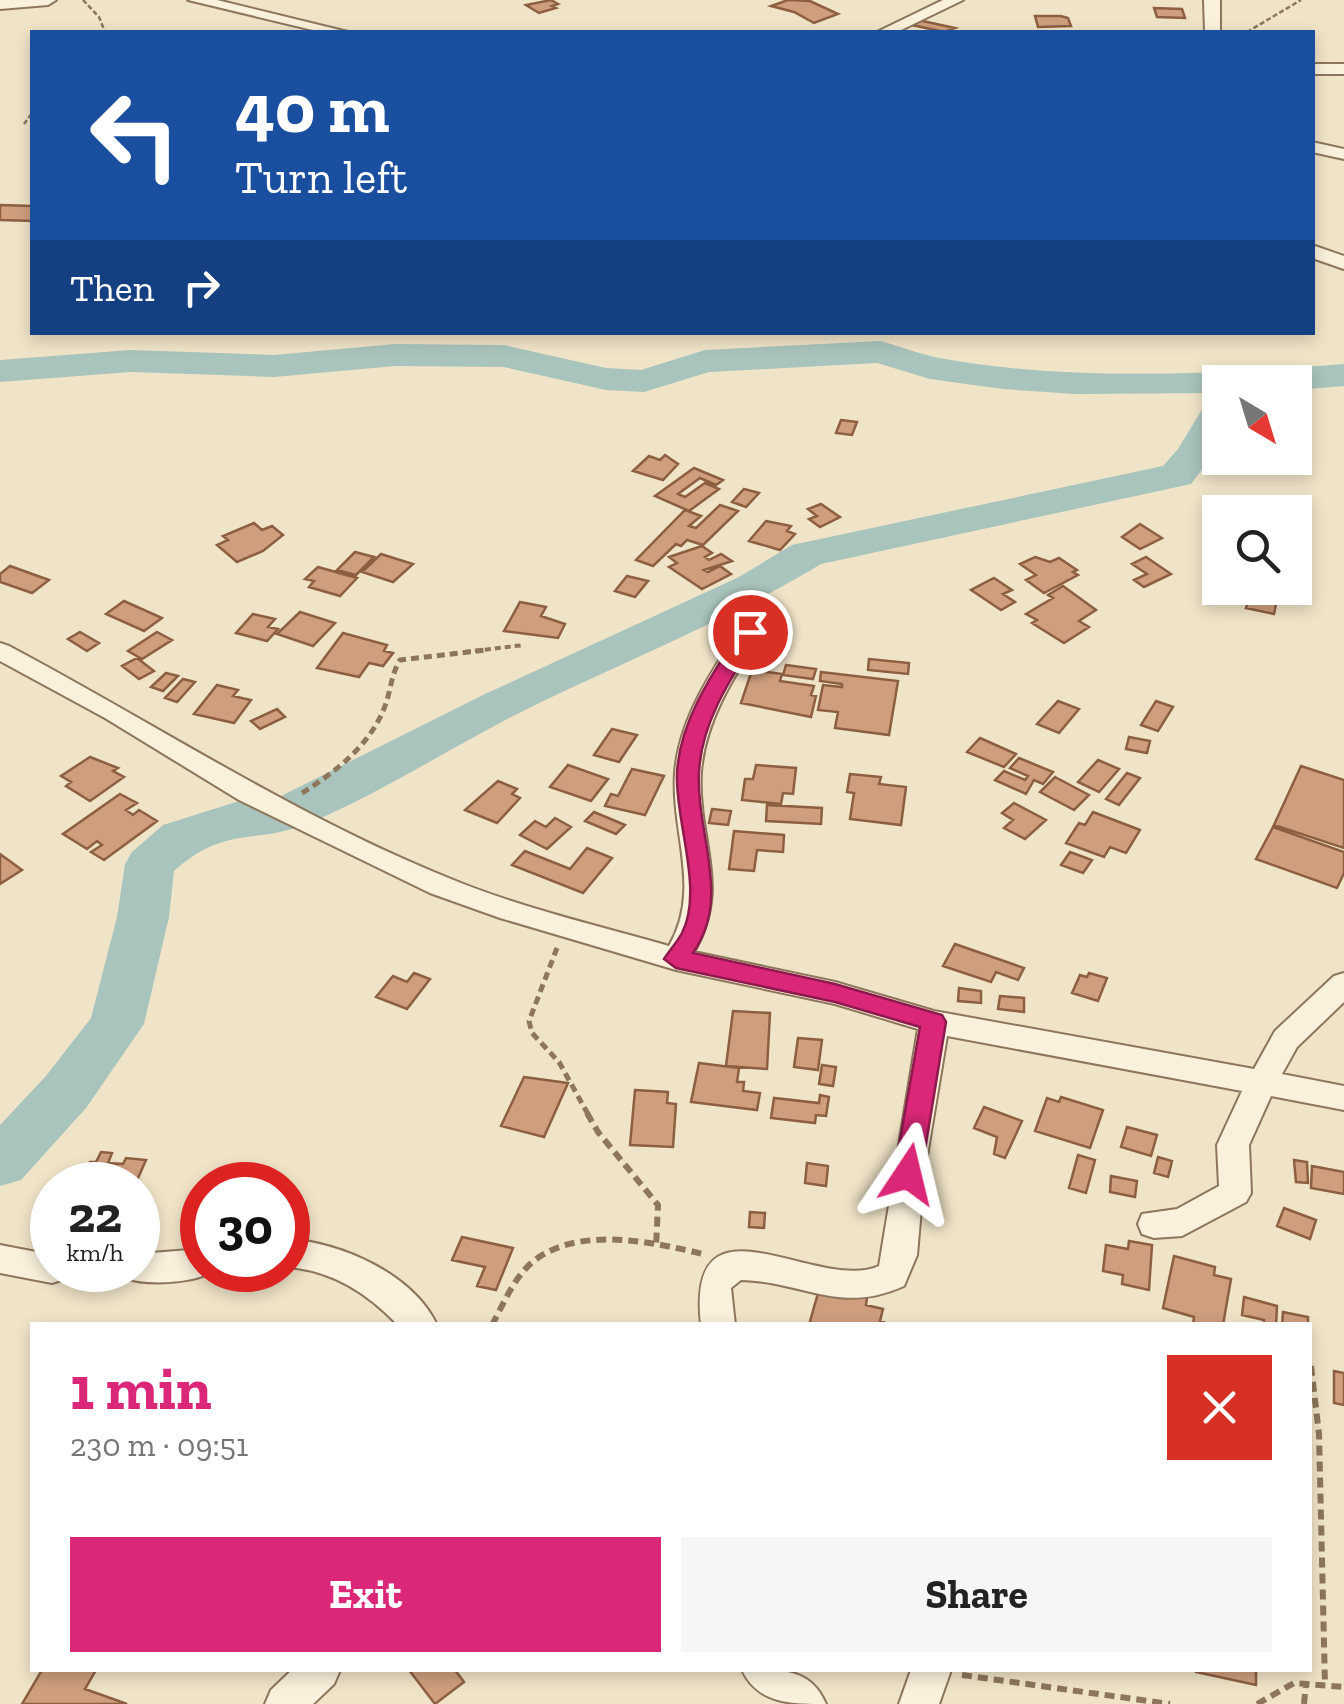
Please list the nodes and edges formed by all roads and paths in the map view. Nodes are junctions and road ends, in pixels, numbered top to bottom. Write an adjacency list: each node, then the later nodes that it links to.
1 (48, 0): 8 (street)
2 (83, 0): 10 (path)
3 (196, 0): 9 (street)
4 (308, 0): 9 (street)
5 (955, 0): 12 (street)
6 (1212, 0): 13 (street)
7 (1301, 0): 14 (path)
8 (0, 4)
9 (285, 18): 11 (street)
10 (104, 30)
11 (332, 30)
12 (889, 30)
13 (1212, 30)
14 (1249, 30)
15 (1315, 69): 16 (street)
16 (1344, 69)
17 (30, 116): 18 (path)
18 (24, 124)
19 (1315, 149): 20 (street)
20 (1344, 154)
21 (1315, 252): 22 (street)
22 (1344, 263)
23 (750, 632): 28 (street)
24 (524, 644): 26 (path)
25 (0, 650): 26 (street)
26 (278, 807): 27 (street)
27 (562, 926): 28 (street); 34 (path)
28 (676, 959): 30 (street)
29 (1344, 984): 31 (street)
30 (934, 1022): 31 (street); 38 (street)
31 (1261, 1084): 32 (street); 33 (street)
32 (1344, 1098)
33 (1154, 1224)
34 (656, 1247): 38 (path); 40 (path)
35 (310, 1253): 39 (street)
36 (0, 1259): 37 (street)
37 (30, 1265)
38 (734, 1267): 41 (street)
39 (416, 1322)
40 (494, 1322)
41 (718, 1322)
42 (1312, 1366): 47 (path)
43 (318, 1672): 49 (street)
44 (765, 1672): 50 (street)
45 (945, 1672): 51 (street); 52 (path)
46 (1306, 1684): 47 (path); 53 (path); 54 (path)
47 (1326, 1685): 48 (path)
48 (1344, 1687)
49 (285, 1704)
50 (806, 1704)
51 (918, 1704)
52 (1170, 1704)
53 (1257, 1704)
54 (1304, 1704)

